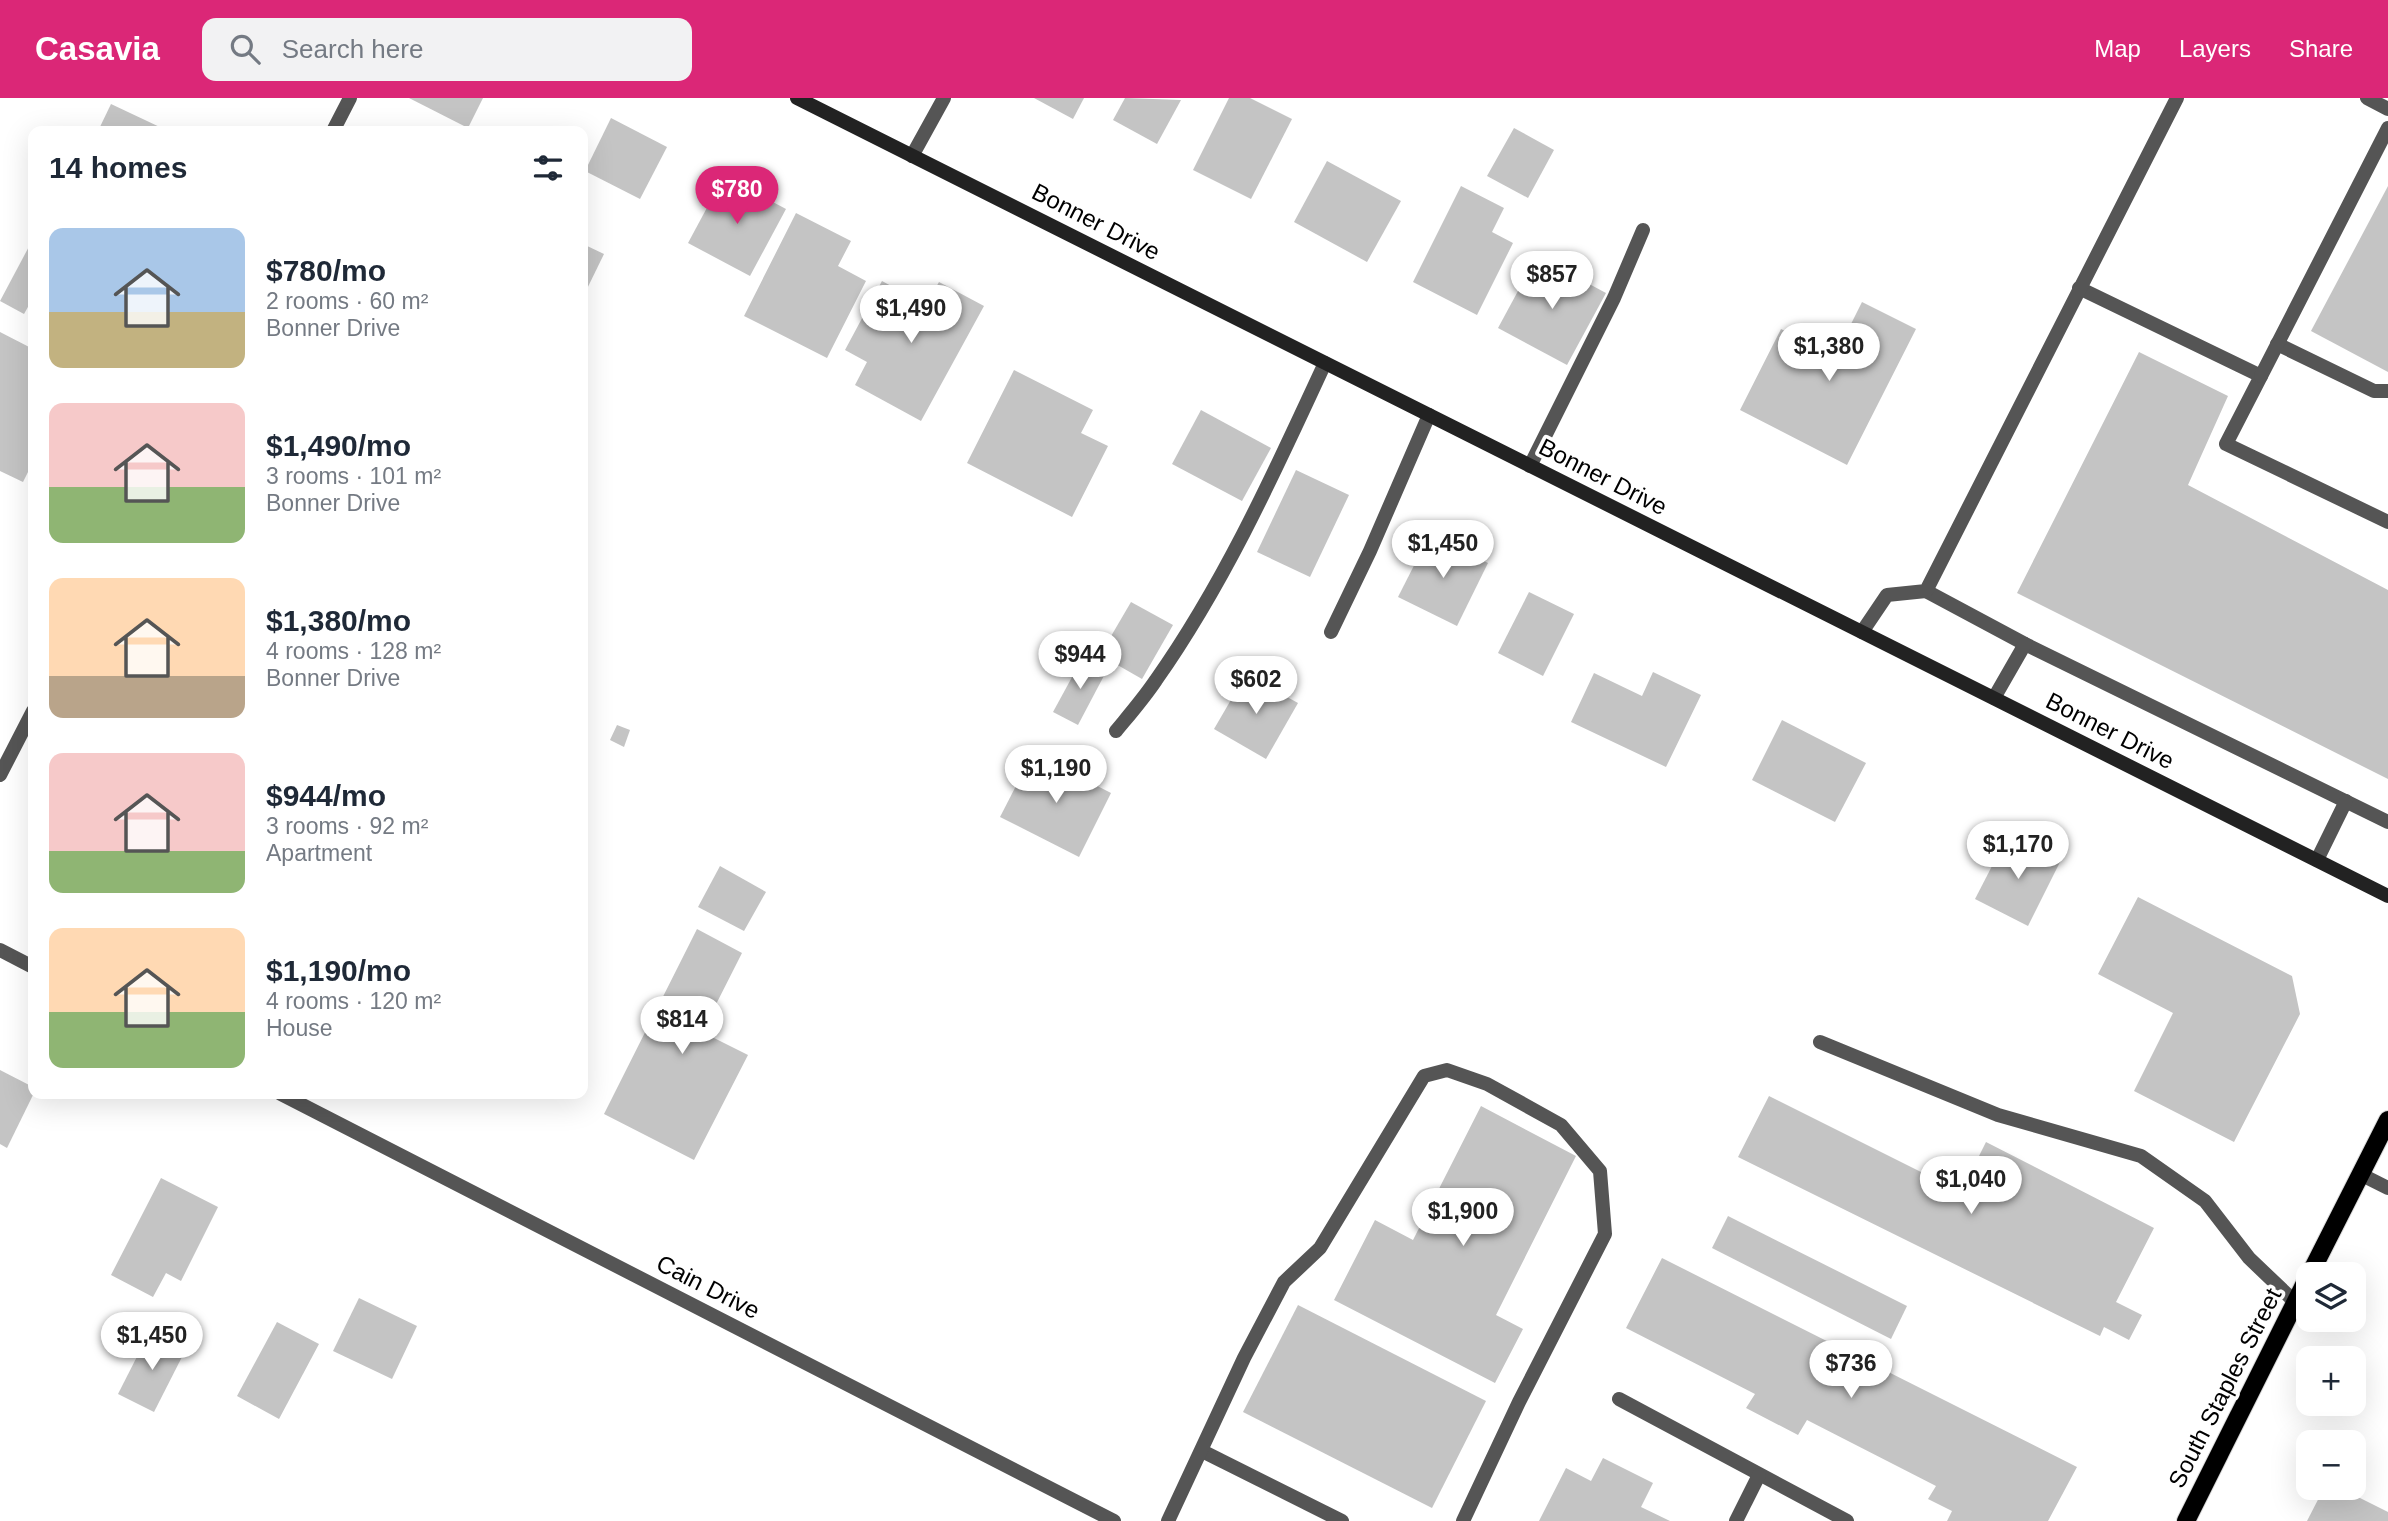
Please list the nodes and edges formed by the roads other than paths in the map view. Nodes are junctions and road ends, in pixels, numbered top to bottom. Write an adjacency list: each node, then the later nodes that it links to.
1 (350, 98): 7 (street)
2 (797, 98): 9 (street, Bonner Drive)
3 (944, 98): 9 (street)
4 (2177, 98): 11 (street)
5 (2367, 98): 6 (street)
6 (2388, 109)
7 (336, 126)
8 (2388, 128): 12 (street)
9 (912, 156): 13 (street, Bonner Drive)
10 (1643, 230): 17 (street)
11 (2079, 288): 14 (street); 19 (street)
12 (2277, 344): 14 (street); 15 (street)
13 (1325, 363): 16 (street, Bonner Drive); 25 (street)
14 (2261, 376): 18 (street)
15 (2388, 391)
16 (1429, 415): 17 (street, Bonner Drive); 20 (street)
17 (1530, 466): 21 (street, Bonner Drive)
18 (2388, 522)
19 (1926, 591): 21 (street); 22 (street)
20 (1331, 632)
21 (1862, 632): 23 (street, Bonner Drive)
22 (2025, 644): 23 (street); 27 (street)
23 (1994, 698): 29 (street, Bonner Drive)
24 (28, 721): 26 (street)
25 (1116, 731)
26 (0, 775)
27 (2346, 801): 28 (street); 29 (street)
28 (2388, 822)
29 (2317, 860): 30 (street, Bonner Drive)
30 (2388, 896)
31 (0, 950): 32 (street)
32 (28, 964)
33 (1820, 1042): 39 (street)
34 (291, 1099): 43 (street, Cain Drive)
35 (2388, 1119): 36 (main road, South Staples Street)
36 (2360, 1174): 37 (street); 38 (main road, South Staples Street)
37 (2388, 1188)
38 (2316, 1262)
39 (2295, 1303): 49 (main road, South Staples Street)
40 (1619, 1399): 42 (street)
41 (1202, 1451): 44 (street); 45 (street); 46 (street)
42 (1759, 1475): 47 (street); 48 (street)
43 (1114, 1521)
44 (1168, 1521)
45 (1342, 1521)
46 (1463, 1521)
47 (1736, 1521)
48 (1847, 1521)
49 (2186, 1521)

